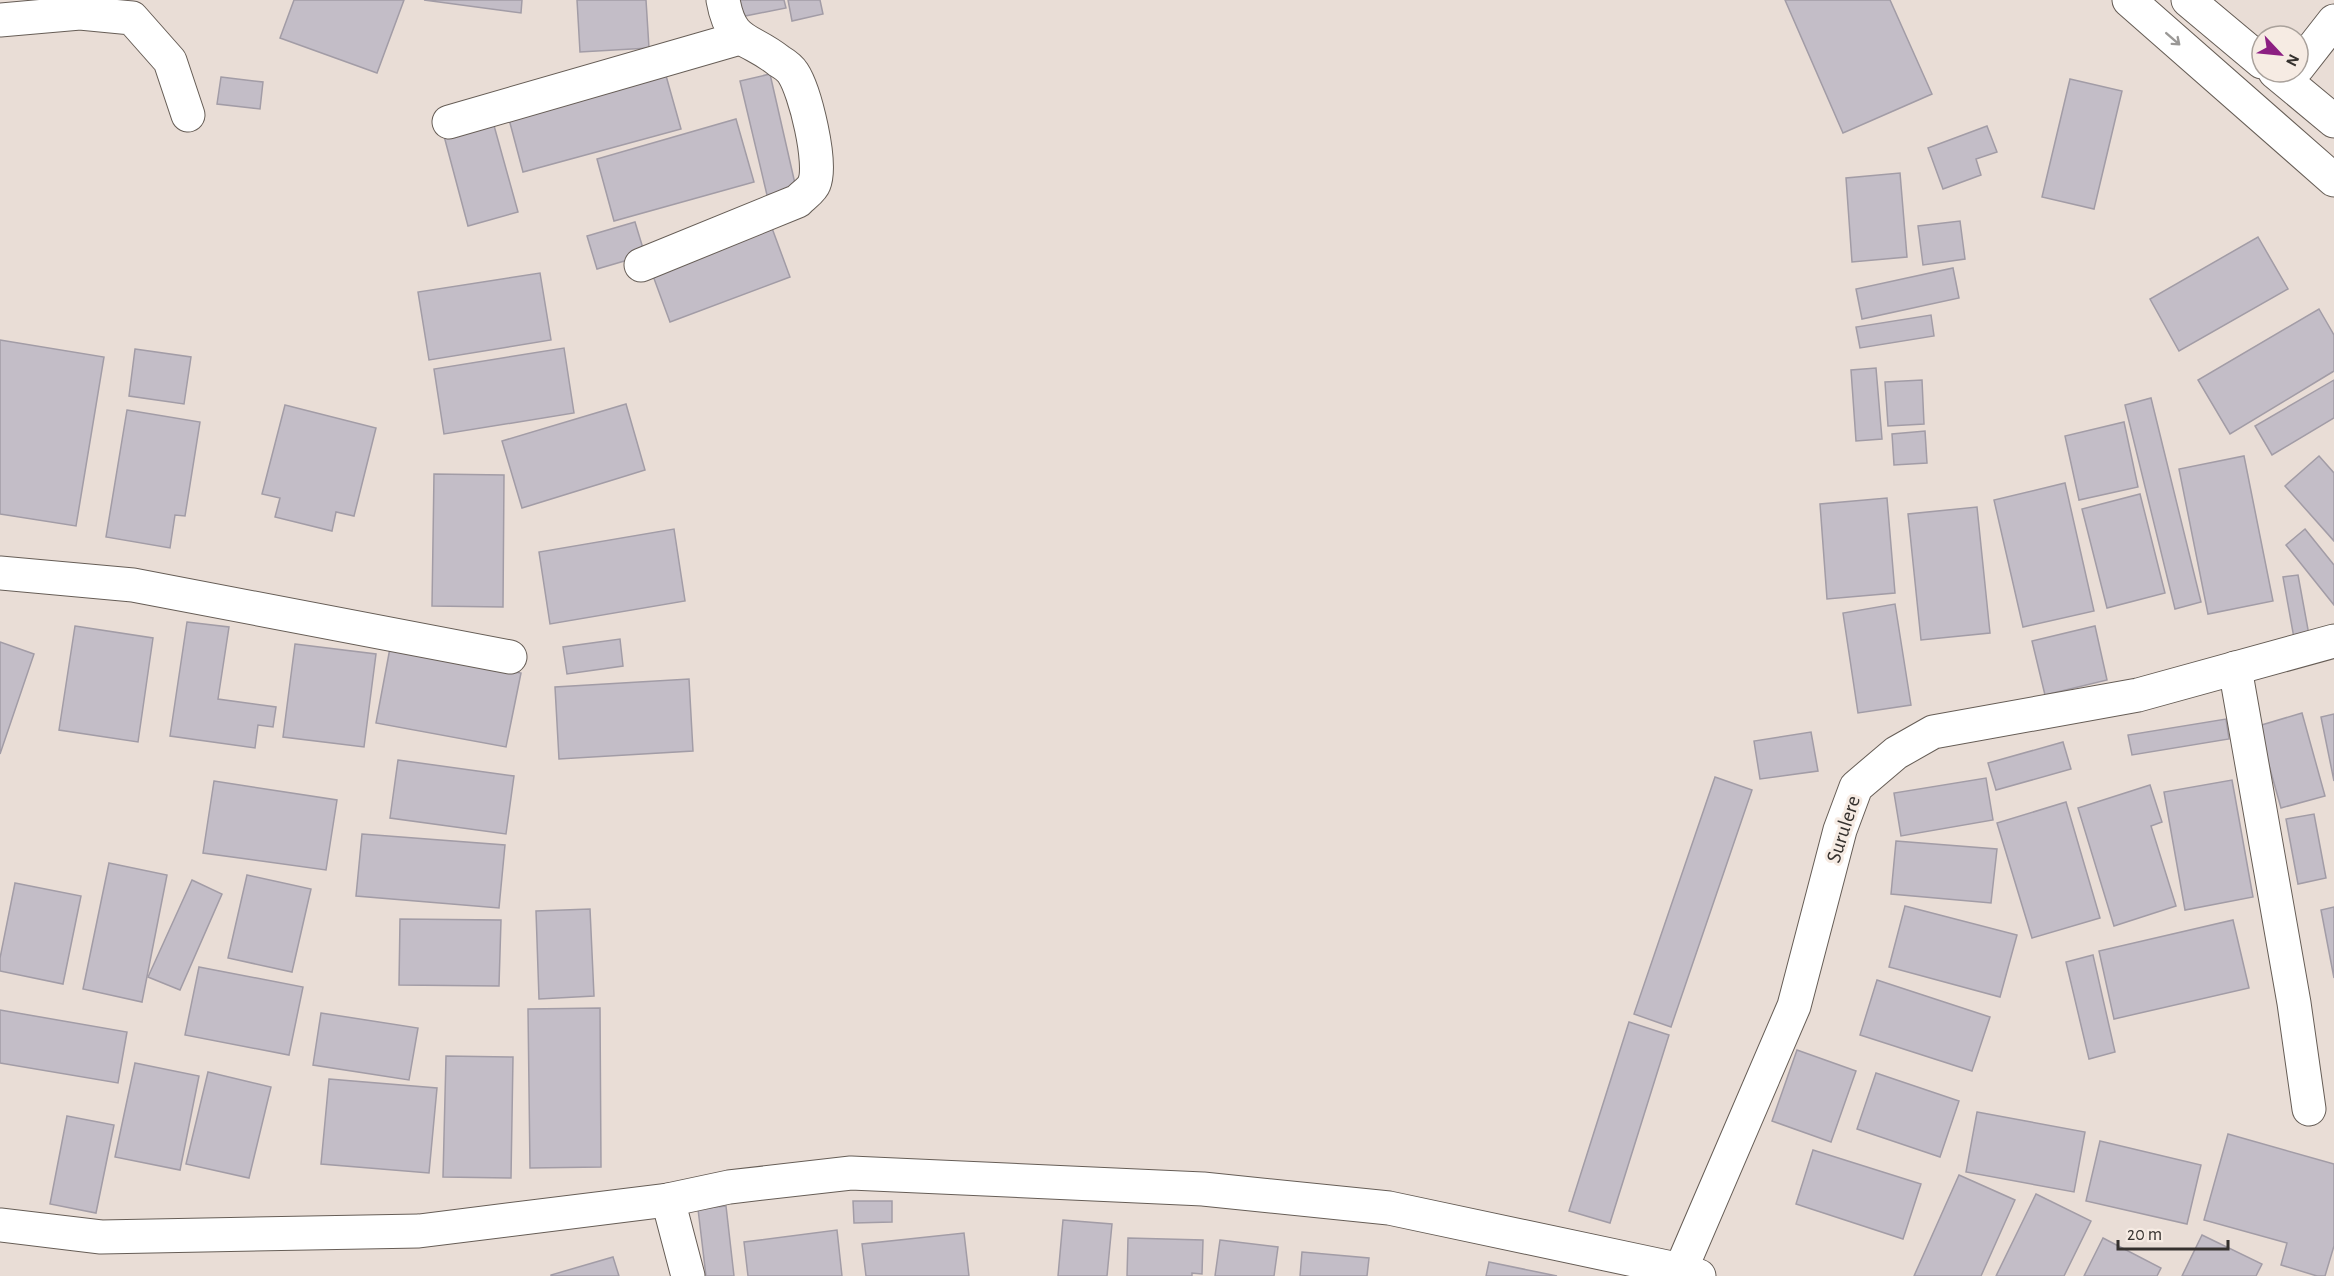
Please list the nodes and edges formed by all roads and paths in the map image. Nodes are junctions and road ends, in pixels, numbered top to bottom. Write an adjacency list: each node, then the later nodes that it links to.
1 (723, 0): 6 (street)
2 (2129, 0): 13 (street, one-way to 13)
3 (2188, 0): 8 (street)
4 (0, 20): 10 (street)
5 (2334, 21): 7 (street)
6 (740, 38): 12 (street); 14 (street)
7 (2310, 45)
8 (2250, 46)
9 (2296, 84): 11 (street)
10 (188, 115)
11 (2334, 121)
12 (448, 122)
13 (2334, 180)
14 (641, 265)
15 (0, 573): 17 (street)
16 (2334, 641): 18 (street, Surulere)
17 (510, 657)
18 (2235, 668): 19 (street); 22 (street, Surulere)
19 (2309, 1109)
20 (668, 1200): 21 (street); 22 (street); 23 (street)
21 (0, 1225)
22 (1686, 1274)
23 (688, 1276)

